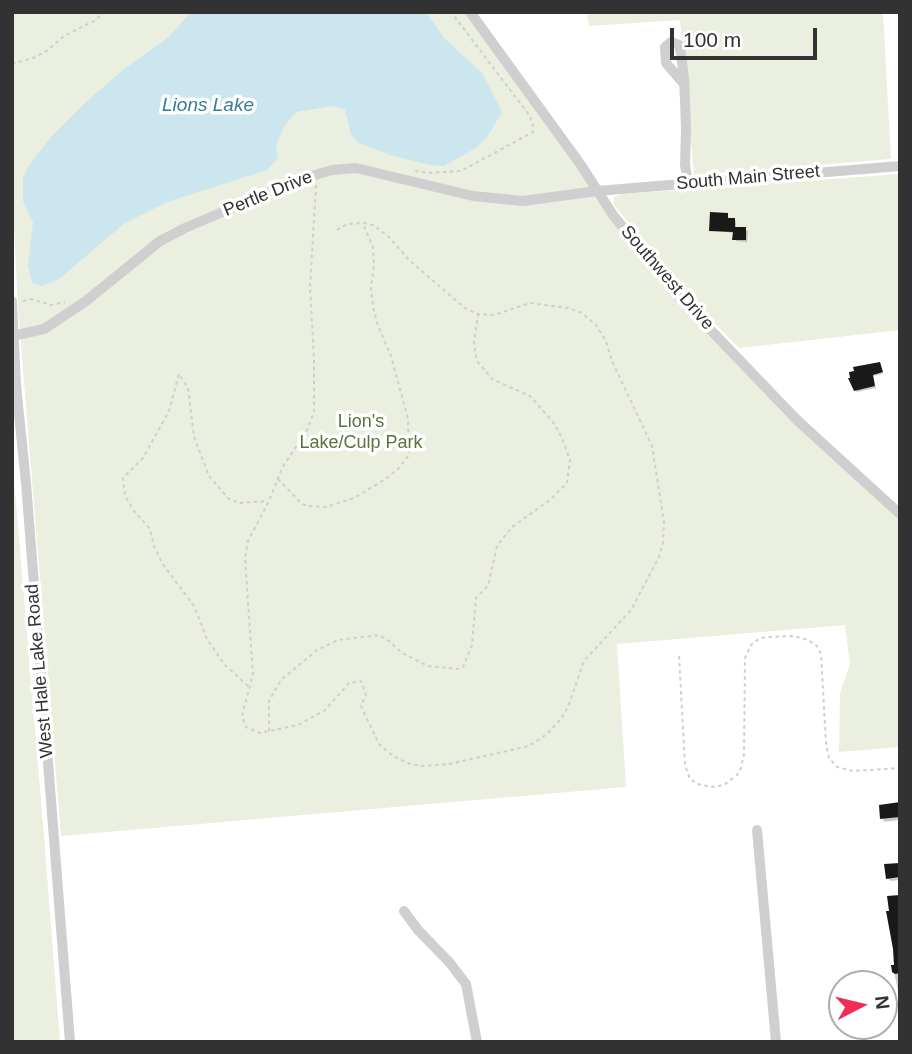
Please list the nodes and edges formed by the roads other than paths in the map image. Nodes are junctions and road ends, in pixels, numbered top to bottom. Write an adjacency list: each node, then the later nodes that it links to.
1 (470, 12): 5 (street, Southwest Drive)
2 (684, 84): 4 (street)
3 (900, 166): 4 (street, South Main Street)
4 (688, 183): 5 (street, South Main Street)
5 (597, 191): 7 (street, Pertle Drive); 8 (street, Southwest Drive)
6 (12, 301): 7 (street, West Hale Lake Road)
7 (13, 336): 11 (street, West Hale Lake Road)
8 (900, 514)
9 (757, 830): 13 (street)
10 (404, 911): 12 (street)
11 (71, 1042)
12 (477, 1042)
13 (776, 1042)

